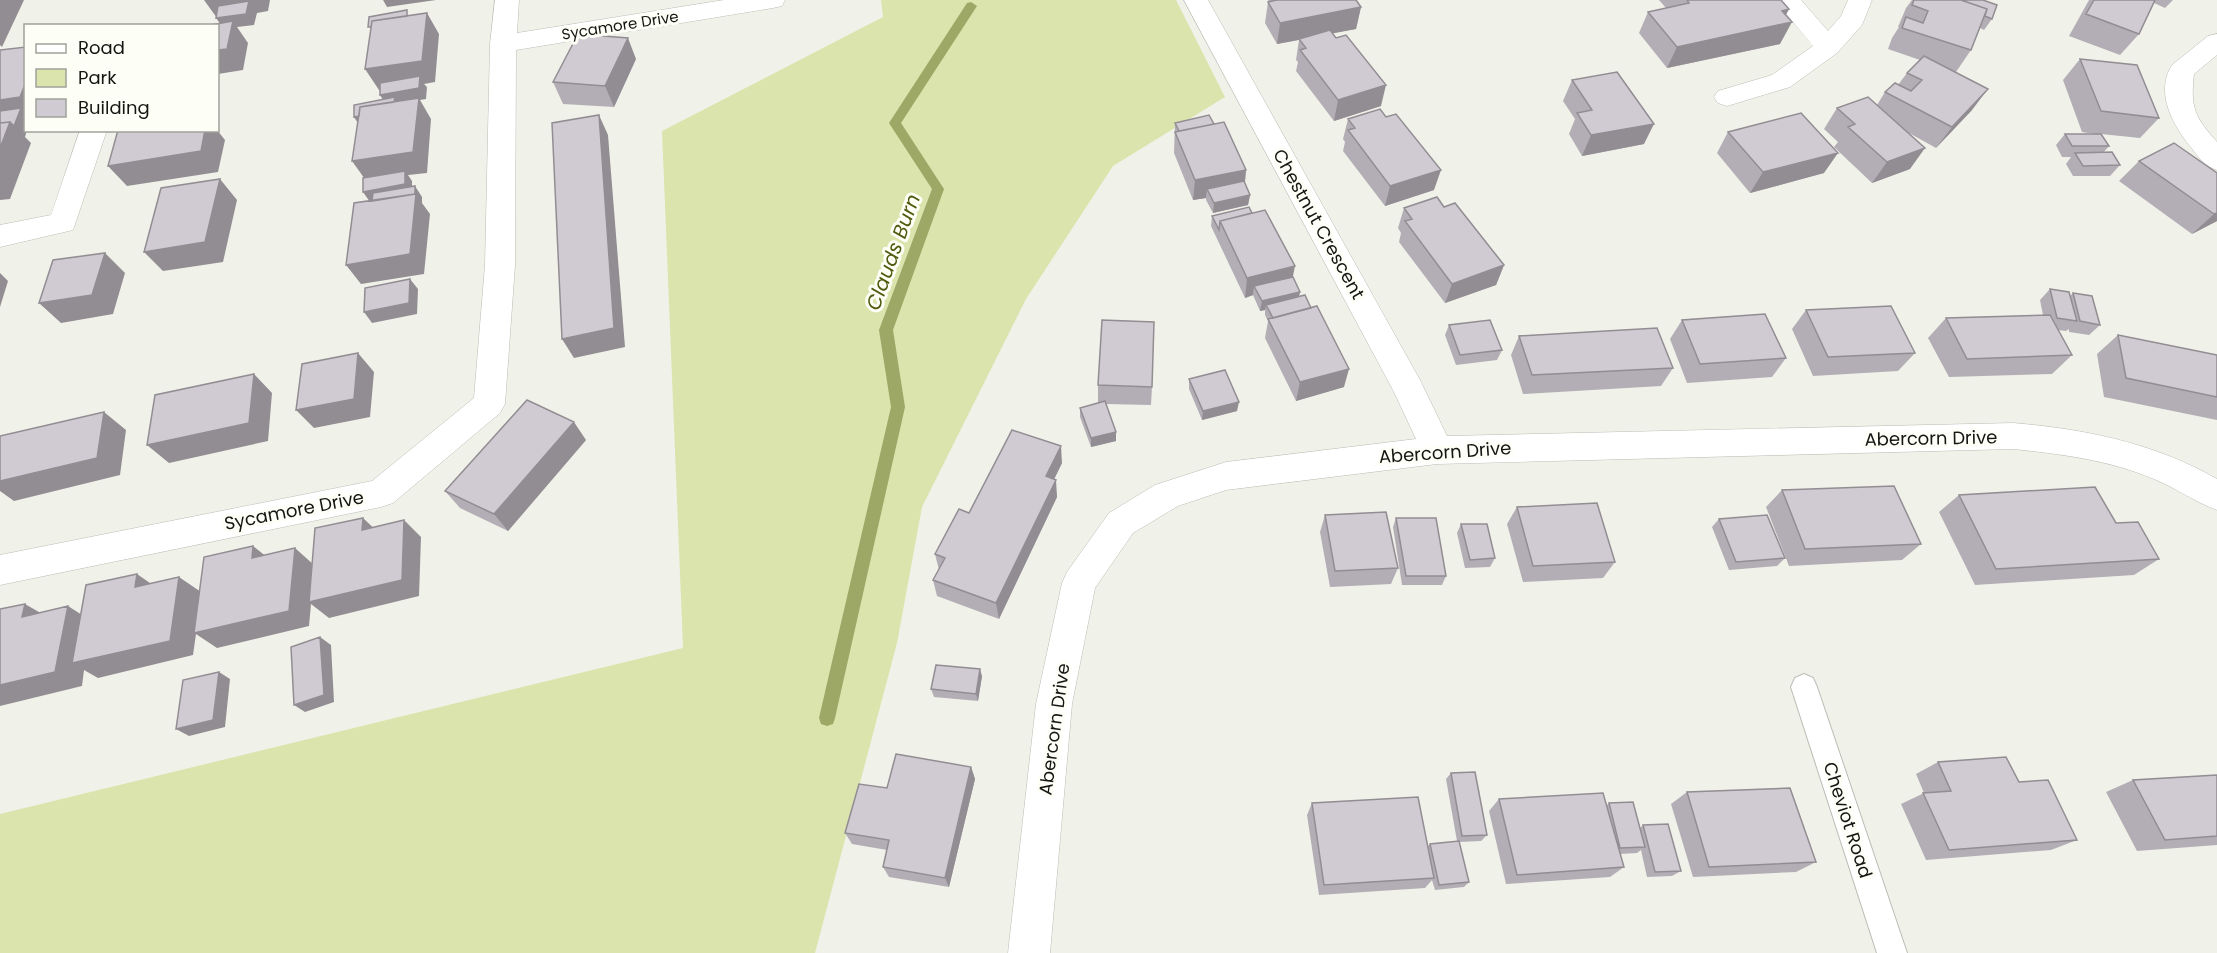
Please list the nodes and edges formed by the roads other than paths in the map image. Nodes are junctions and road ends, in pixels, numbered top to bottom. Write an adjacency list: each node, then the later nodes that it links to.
1 (507, 0): 7 (street, Sycamore Drive)
2 (773, 0): 7 (street, Sycamore Drive)
3 (1196, 0): 13 (street, Chestnut Crescent)
4 (1787, 0): 8 (street)
5 (1860, 0): 8 (street)
6 (2217, 42): 11 (street)
7 (503, 44): 15 (street, Sycamore Drive)
8 (1828, 47): 9 (street)
9 (1727, 97)
10 (93, 132): 12 (street)
11 (2217, 160)
12 (0, 236)
13 (1437, 450): 14 (street, Abercorn Drive); 17 (street, Abercorn Drive)
14 (2217, 496)
15 (0, 570)
16 (1804, 687): 18 (lane, Cheviot Road)
17 (1029, 953)
18 (1892, 953)

